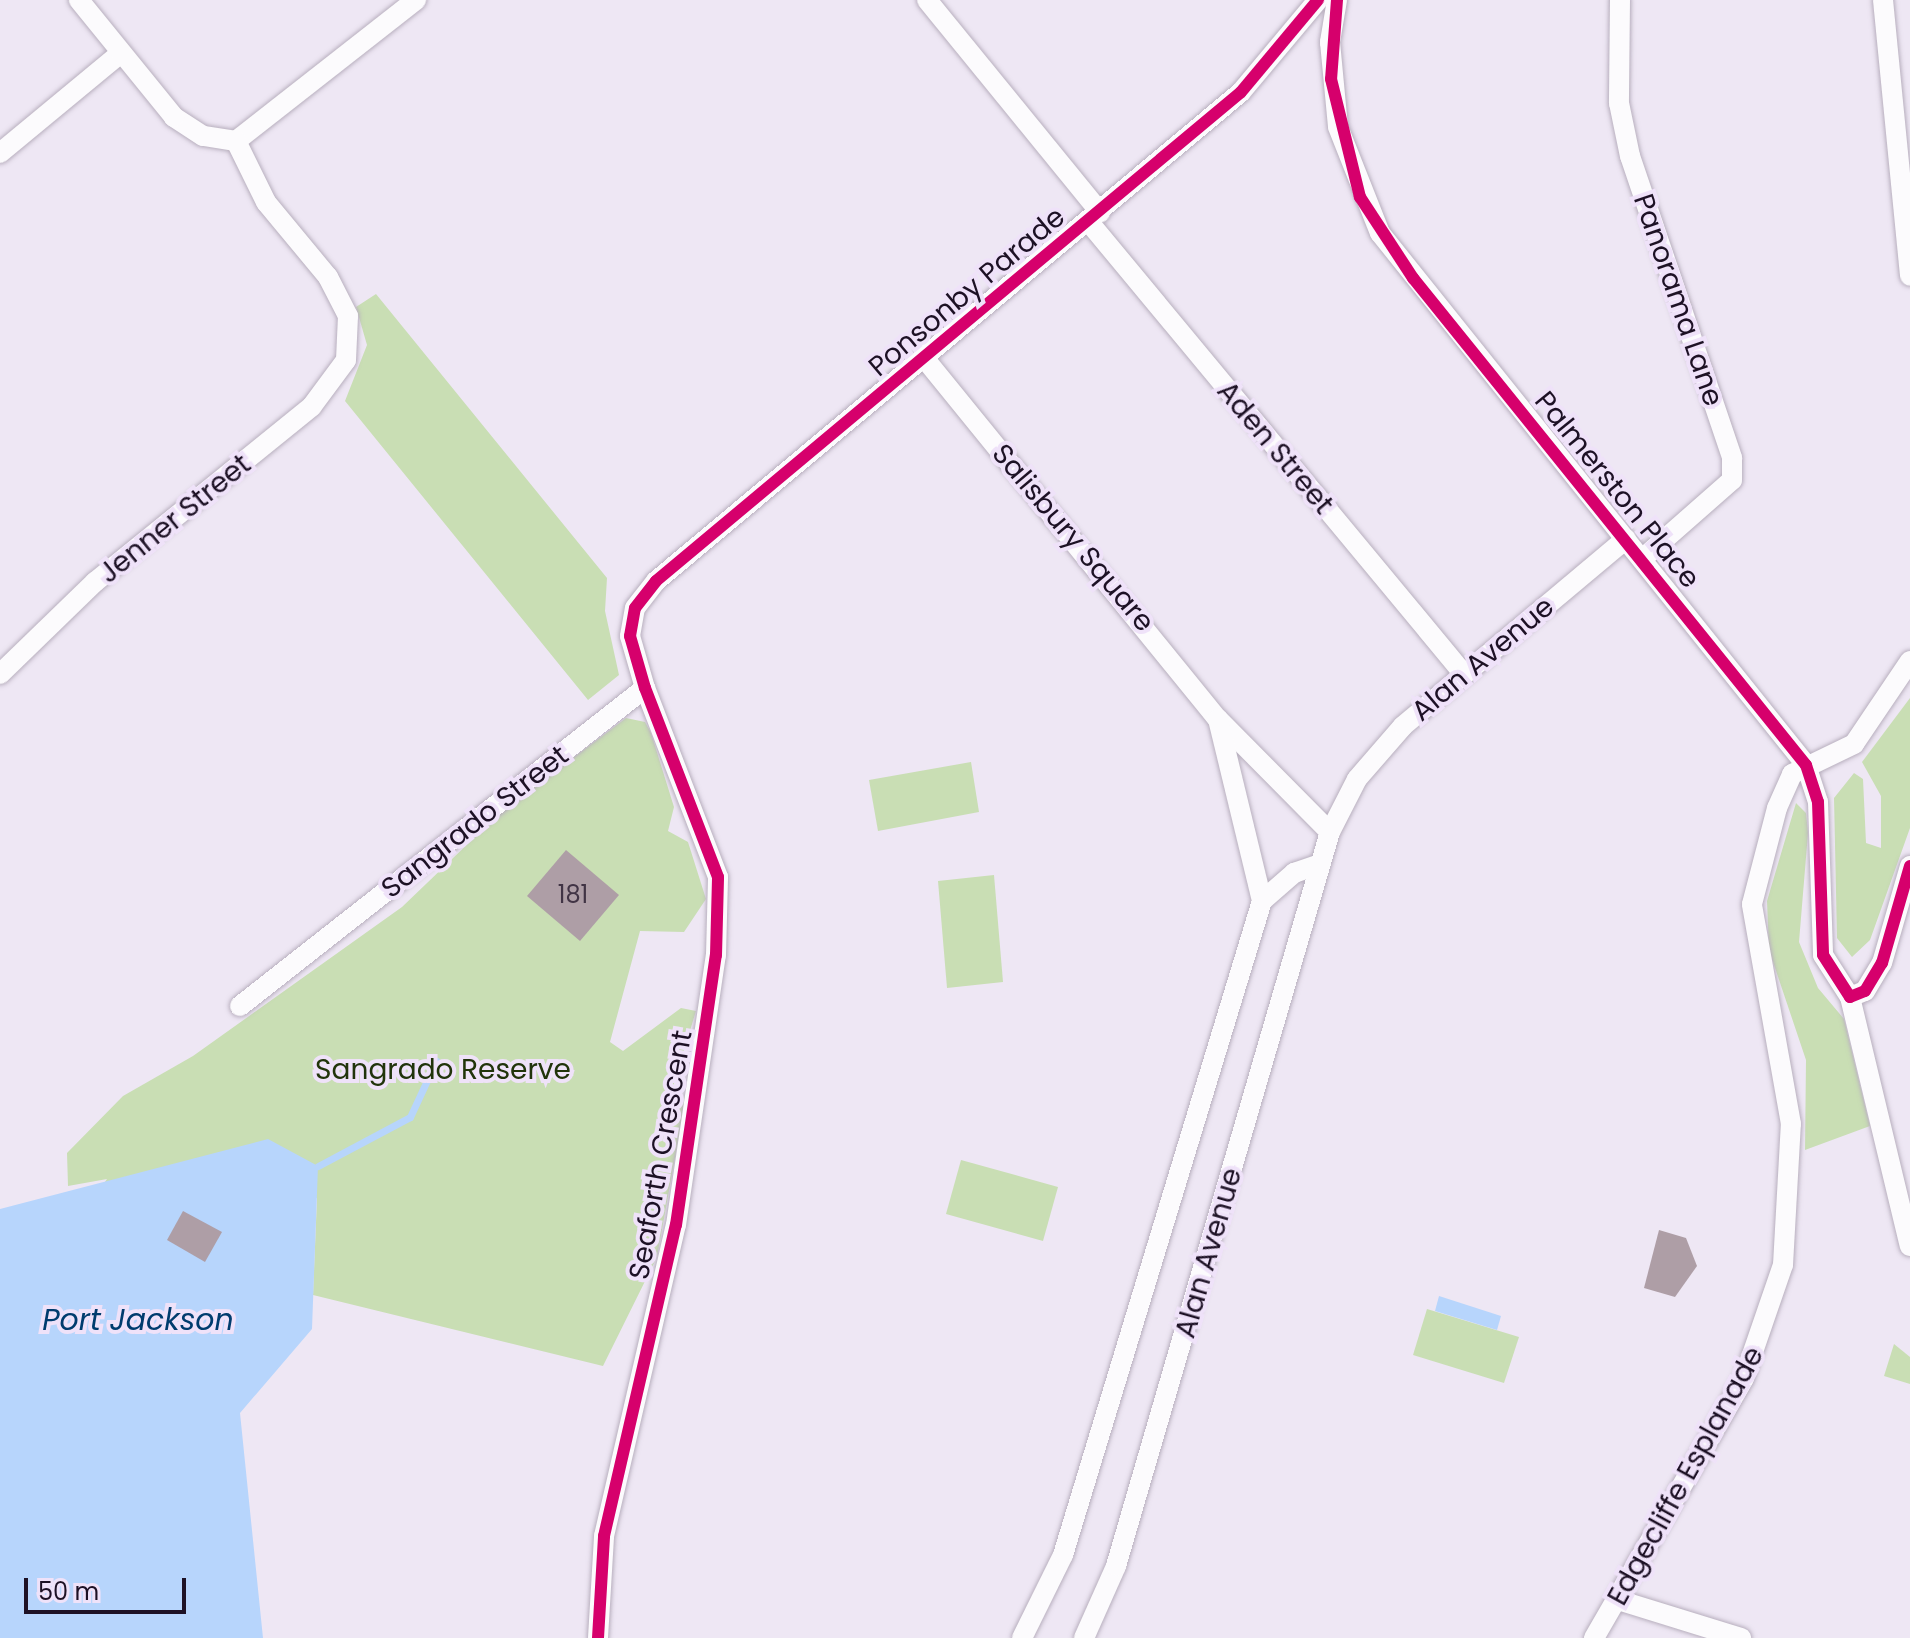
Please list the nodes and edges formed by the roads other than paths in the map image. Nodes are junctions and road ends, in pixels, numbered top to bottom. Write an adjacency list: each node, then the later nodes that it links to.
1 (79, 0): 8 (street)
2 (416, 0): 9 (street)
3 (927, 0): 11 (street, Aden Street)
4 (1318, 0): 11 (street, Ponsonby Parade)
5 (1337, 0): 14 (street, Palmerston Place)
6 (1620, 0): 15 (street, Panorama Lane)
7 (1883, 0): 12 (street)
8 (121, 53): 9 (street); 10 (street)
9 (236, 141): 18 (street, Jenner Street)
10 (0, 153)
11 (1094, 216): 13 (street, Ponsonby Parade); 17 (street, Aden Street)
12 (1910, 276)
13 (925, 359): 19 (street, Ponsonby Parade); 20 (street, Salisbury Square)
14 (1626, 539): 15 (street, Palmerston Place); 17 (street, Alan Avenue)
15 (1642, 559): 21 (street, Palmerston Place)
16 (1910, 661): 21 (street, Edgecliffe Esplanade)
17 (1463, 673): 22 (street, Alan Avenue)
18 (0, 674)
19 (645, 688): 27 (street, Sangrado Street); 30 (street, Seaforth Crescent)
20 (1218, 719): 22 (street); 25 (street)
21 (1806, 765): 26 (street, Palmerston Place); 29 (street, Edgecliffe Esplanade)
22 (1330, 832): 23 (street, Alan Avenue)
23 (1320, 864): 25 (street); 32 (street, Alan Avenue)
24 (1910, 866): 26 (street)
25 (1262, 901): 31 (street, Alan Avenue)
26 (1857, 994): 28 (street)
27 (240, 1006)
28 (1910, 1246)
29 (1618, 1600): 33 (street, Edgecliffe Esplanade); 34 (street)
30 (598, 1638)
31 (1022, 1638)
32 (1084, 1638)
33 (1594, 1638)
34 (1741, 1638)

